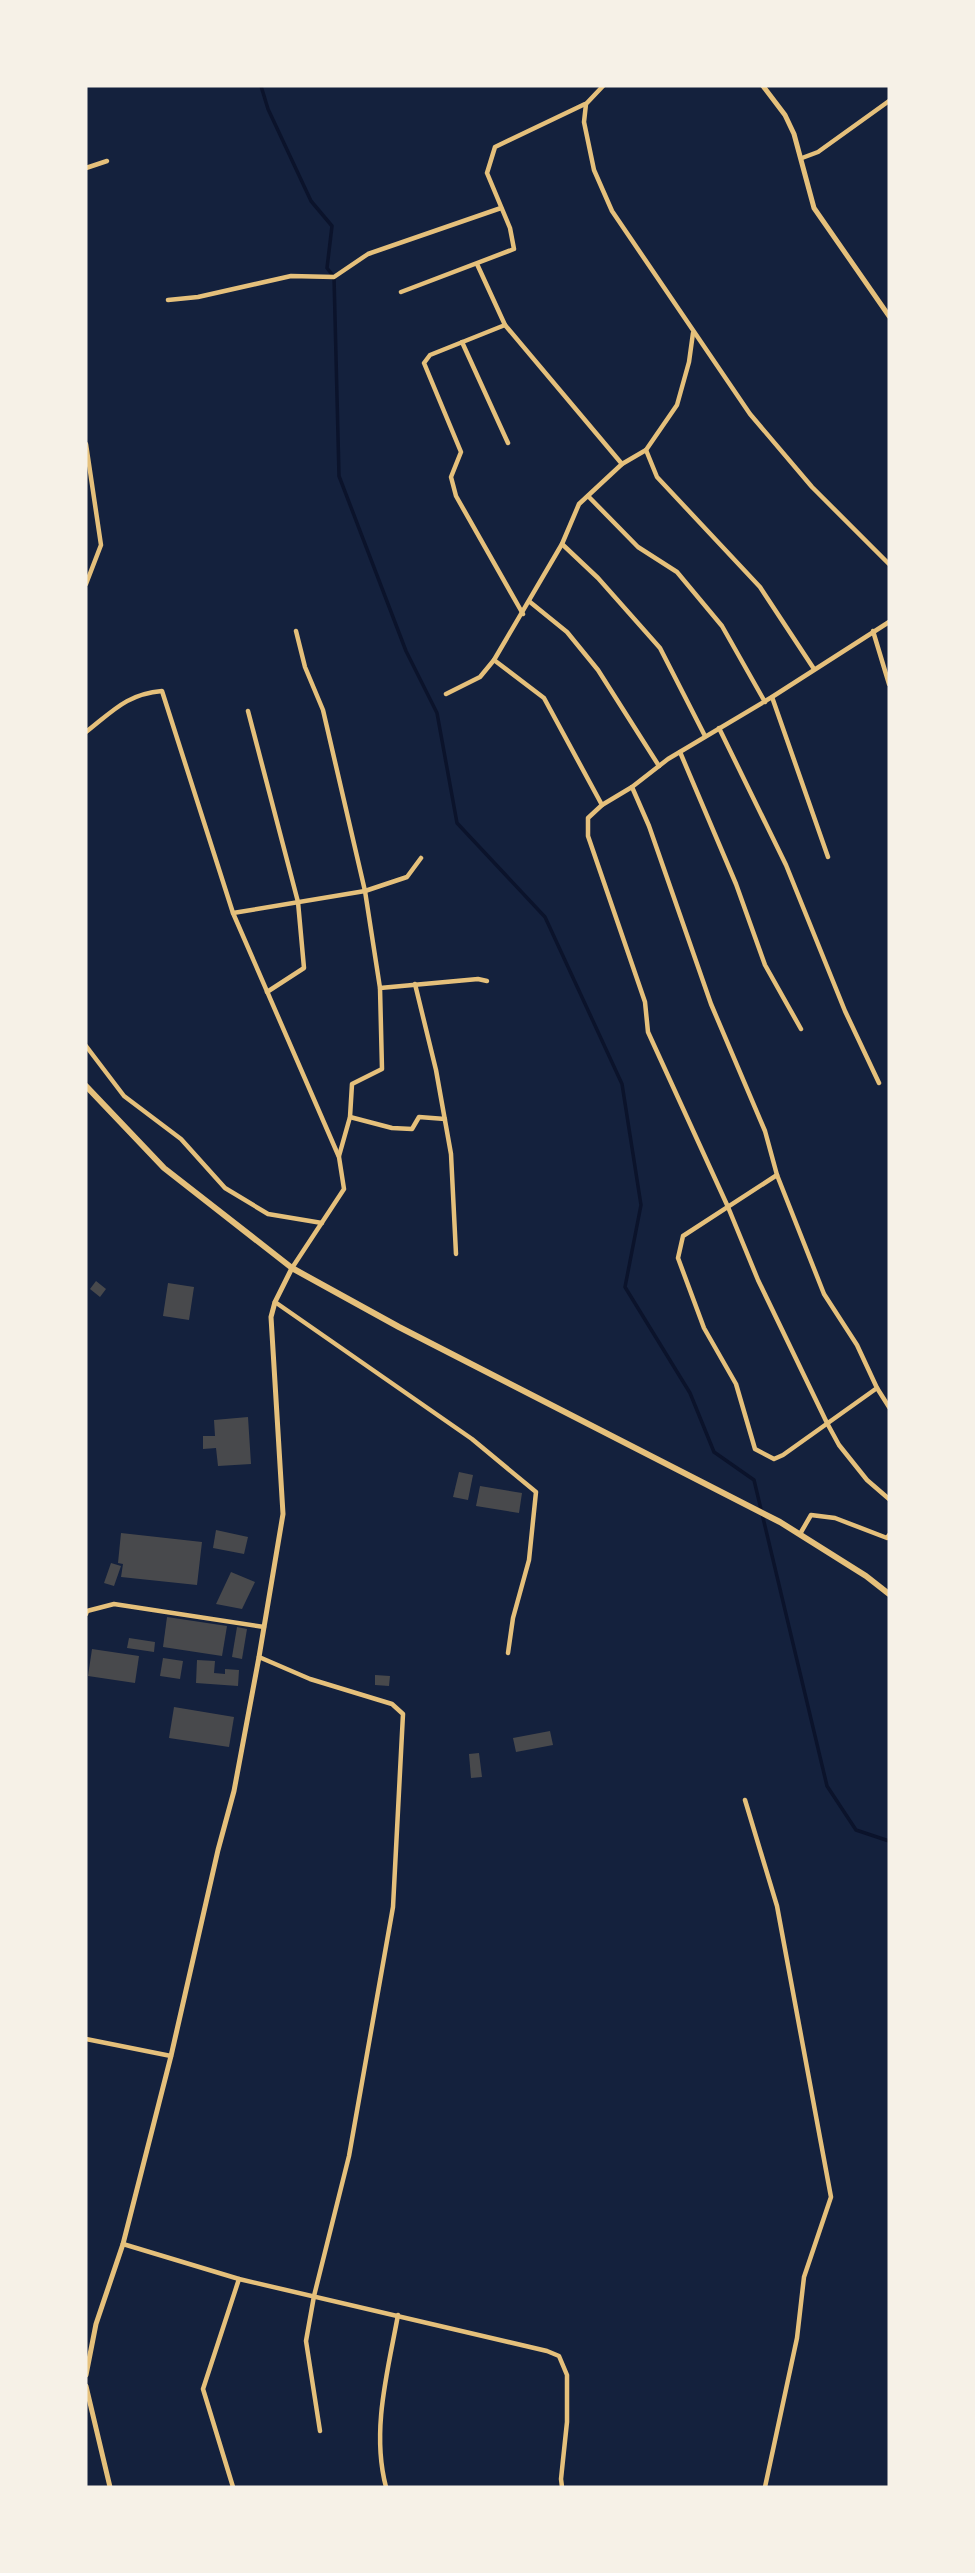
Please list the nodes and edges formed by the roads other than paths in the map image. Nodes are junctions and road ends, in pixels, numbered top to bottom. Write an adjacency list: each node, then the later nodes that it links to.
1 (603, 86): 4 (street)
2 (763, 86): 5 (street)
3 (889, 101): 5 (street)
4 (586, 104): 8 (street); 14 (street)
5 (802, 158): 12 (street)
6 (107, 161): 7 (street)
7 (86, 168)
8 (501, 208): 9 (street); 11 (street)
9 (477, 264): 10 (street); 13 (street)
10 (401, 292)
11 (168, 300)
12 (889, 316)
13 (505, 325): 15 (street); 19 (street)
14 (693, 332): 18 (street); 22 (street)
15 (462, 342): 16 (street); 25 (street)
16 (508, 443)
17 (86, 444): 23 (street)
18 (646, 450): 19 (street); 30 (street)
19 (622, 464): 20 (street)
20 (588, 496): 21 (street); 34 (street)
21 (562, 544): 24 (street); 38 (street)
22 (889, 564)
23 (86, 584)
24 (530, 602): 25 (street); 40 (street)
25 (523, 614): 29 (street)
26 (889, 622): 28 (street)
27 (296, 631): 45 (street)
28 (873, 631): 30 (street); 31 (street)
29 (494, 660): 32 (street); 42 (street)
30 (814, 669): 33 (street)
31 (889, 684)
32 (446, 694)
33 (772, 698): 34 (street); 43 (street)
34 (765, 702): 36 (street)
35 (248, 711): 46 (street)
36 (719, 728): 38 (street); 54 (street)
37 (86, 732): 47 (street)
38 (705, 736): 39 (street)
39 (680, 752): 40 (street); 52 (street)
40 (659, 766): 41 (street)
41 (632, 787): 42 (street); 59 (street)
42 (602, 805): 60 (street)
43 (828, 857)
44 (421, 858): 45 (street)
45 (365, 891): 46 (street); 50 (street)
46 (298, 902): 47 (street); 51 (street)
47 (233, 913): 51 (street)
48 (487, 981): 49 (street)
49 (415, 984): 50 (street); 57 (street)
50 (380, 988): 56 (street)
51 (267, 992): 58 (street)
52 (801, 1029)
53 (86, 1046): 61 (street)
54 (879, 1083)
55 (86, 1086): 63 (main road)
56 (350, 1117): 57 (street); 58 (street)
57 (444, 1119): 62 (street)
58 (339, 1157): 61 (street)
59 (776, 1175): 60 (street); 65 (street)
60 (728, 1207): 67 (street); 67 (street)
61 (322, 1223): 63 (street)
62 (456, 1254)
63 (292, 1268): 64 (street); 69 (main road)
64 (275, 1301): 73 (street); 74 (street)
65 (877, 1388): 66 (street); 67 (street)
66 (889, 1407)
67 (827, 1423): 68 (street)
68 (889, 1499)
69 (800, 1534): 70 (street); 71 (main road)
70 (889, 1535)
71 (889, 1594)
72 (86, 1614): 73 (street)
73 (264, 1627): 75 (street)
74 (508, 1653)
75 (259, 1657): 78 (street); 81 (street)
76 (745, 1800): 90 (street)
77 (86, 2039): 78 (street)
78 (171, 2056): 79 (street)
79 (123, 2244): 80 (street); 83 (street)
80 (239, 2279): 81 (street); 87 (street)
81 (314, 2296): 82 (street); 85 (street)
82 (398, 2315): 88 (street); 89 (street)
83 (86, 2375)
84 (86, 2386): 86 (street)
85 (320, 2431)
86 (110, 2487)
87 (233, 2487)
88 (386, 2487)
89 (562, 2487)
90 (765, 2487)

